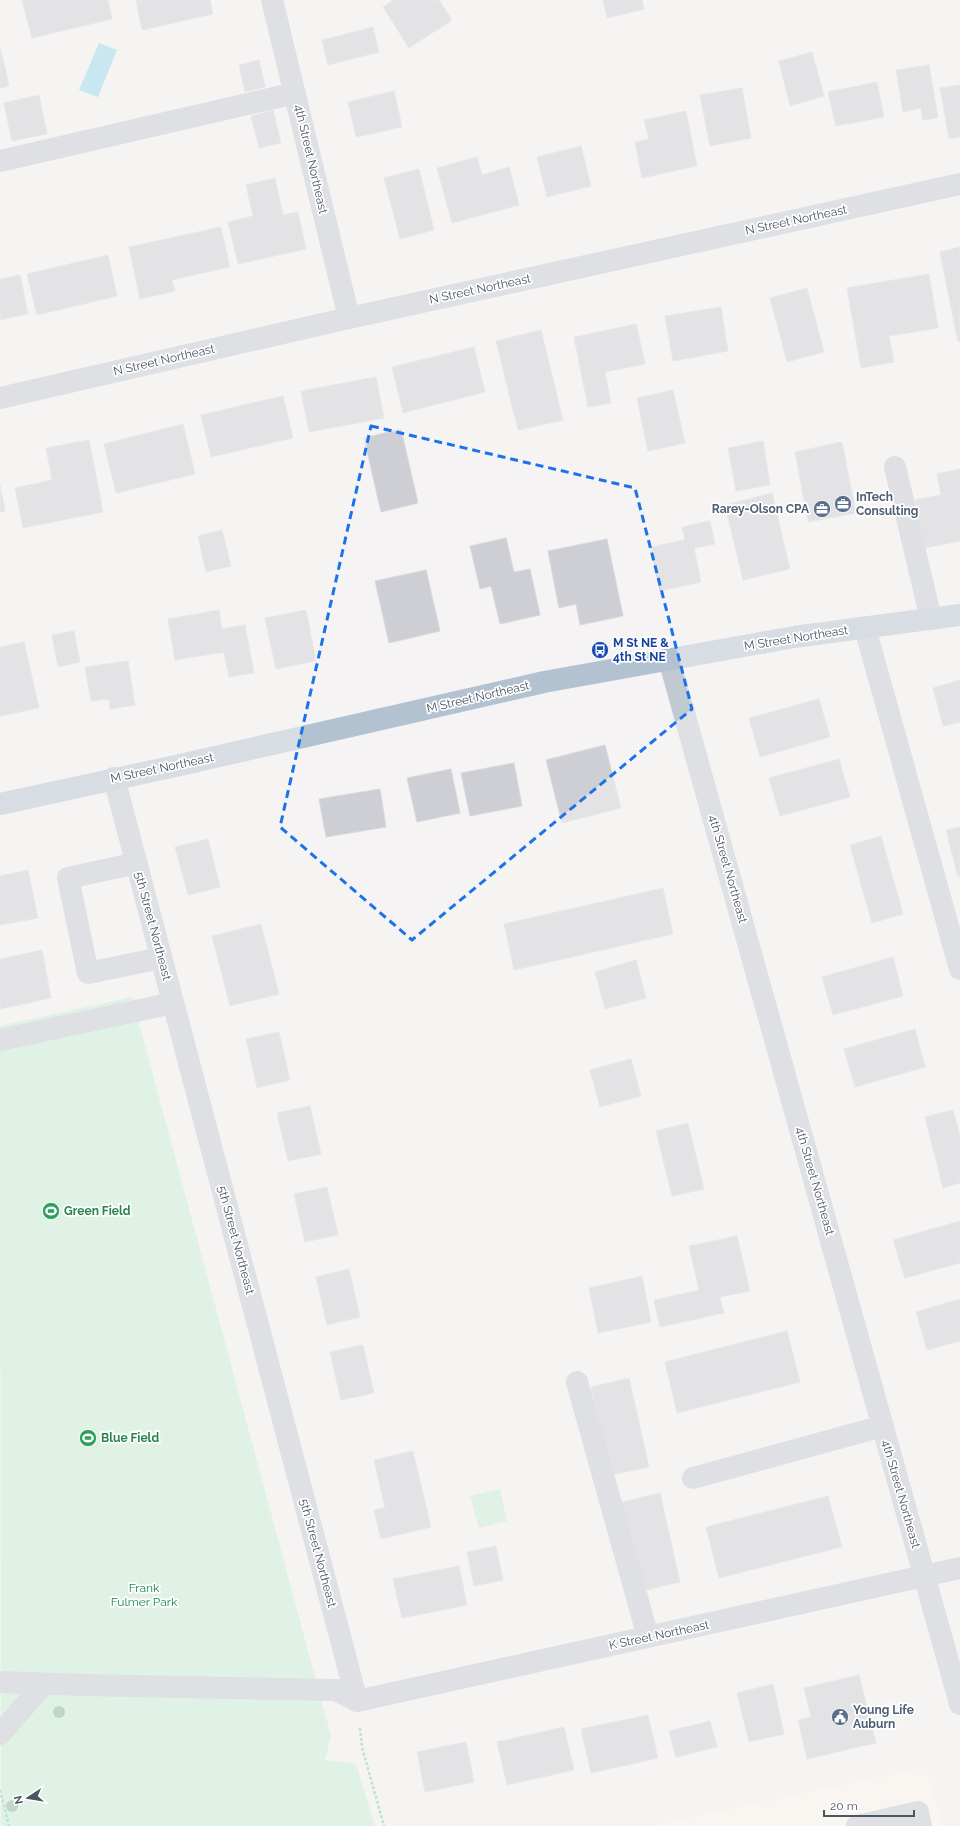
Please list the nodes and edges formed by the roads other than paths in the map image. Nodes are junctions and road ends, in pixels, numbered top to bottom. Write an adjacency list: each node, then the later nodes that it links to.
1 (272, 0): 2 (street, 4th Street Northeast)
2 (295, 93): 3 (street); 5 (street, 4th Street Northeast)
3 (0, 161)
4 (960, 184): 5 (street, N Street Northeast)
5 (349, 318): 6 (street, N Street Northeast)
6 (0, 398)
7 (895, 466): 9 (street)
8 (960, 615): 9 (main road, M Street Northeast)
9 (931, 619): 10 (main road, M Street Northeast)
10 (865, 628): 11 (main road, M Street Northeast); 16 (street)
11 (669, 659): 12 (main road, M Street Northeast); 20 (street, 4th Street Northeast)
12 (114, 778): 13 (main road, M Street Northeast); 14 (street, 5th Street Northeast)
13 (0, 804)
14 (137, 863): 15 (street, 5th Street Northeast); 15 (street)
15 (161, 958): 17 (street, 5th Street Northeast)
16 (960, 969)
17 (173, 1003): 18 (street); 27 (street, 5th Street Northeast)
18 (0, 1040)
19 (576, 1382): 24 (street)
20 (883, 1426): 21 (street); 23 (street, 4th Street Northeast)
21 (693, 1478)
22 (960, 1568): 23 (street, K Street Northeast)
23 (924, 1576): 24 (street, K Street Northeast); 28 (street, 4th Street Northeast)
24 (648, 1637): 27 (street, K Street Northeast)
25 (0, 1682): 26 (street)
26 (44, 1684): 27 (street); 29 (street)
27 (357, 1701)
28 (960, 1704)
29 (0, 1734)
30 (857, 1826): 31 (street)
31 (921, 1826)

